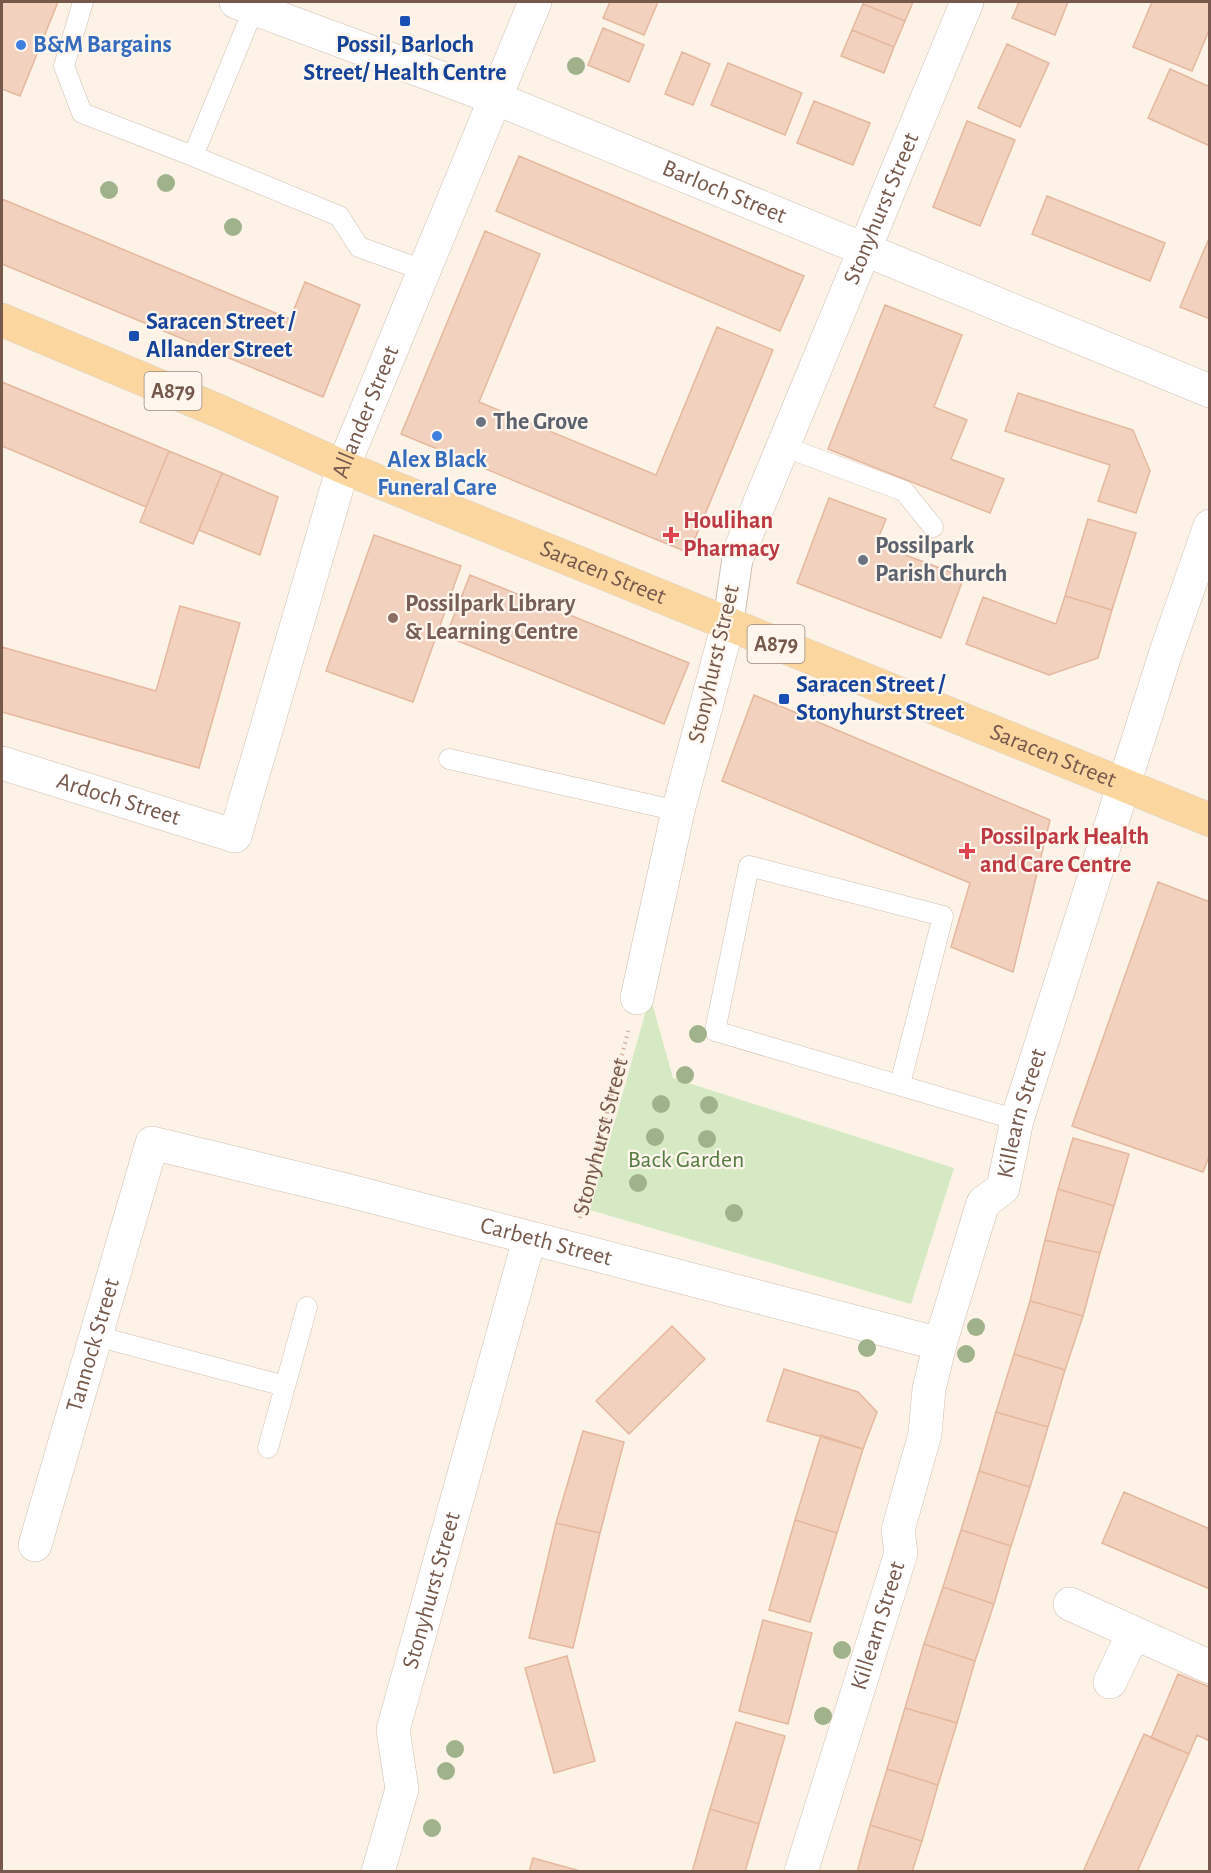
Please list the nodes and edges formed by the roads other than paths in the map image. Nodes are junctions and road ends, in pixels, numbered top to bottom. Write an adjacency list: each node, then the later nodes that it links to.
1 (83, 2): 6 (lane)
2 (535, 2): 5 (street, Allander Street)
3 (967, 2): 7 (street, Stonyhurst Street)
4 (245, 5): 5 (street, Barloch Street); 6 (lane)
5 (495, 98): 7 (street, Barloch Street); 8 (street, Allander Street)
6 (193, 156): 8 (lane)
7 (862, 250): 10 (street, Barloch Street); 11 (street, Stonyhurst Street)
8 (423, 270): 12 (street, Allander Street)
9 (2, 320): 12 (main road, Saracen Street / A879)
10 (1209, 391)
11 (782, 446): 14 (lane); 15 (street, Stonyhurst Street)
12 (342, 467): 16 (main road, Saracen Street / A879); 22 (street, Allander Street)
13 (1209, 526): 19 (street, Killearn Street)
14 (933, 527)
15 (738, 555): 16 (street, Stonyhurst Street)
16 (728, 624): 19 (main road, Saracen Street / A879); 20 (street, Stonyhurst Street)
17 (449, 759): 20 (lane)
18 (2, 763): 22 (street, Ardoch Street)
19 (1123, 784): 21 (main road, Saracen Street / A879); 25 (street, Killearn Street)
20 (678, 811): 23 (street, Stonyhurst Street)
21 (1209, 820)
22 (235, 836)
23 (637, 998)
24 (900, 1084): 24 (lane); 25 (lane)
25 (1017, 1120): 30 (street, Killearn Street)
26 (152, 1143): 27 (street, Carbeth Street); 29 (street, Tannock Street)
27 (530, 1240): 30 (street, Carbeth Street); 38 (street, Stonyhurst Street)
28 (307, 1307): 31 (lane)
29 (96, 1336): 31 (lane); 33 (street, Tannock Street)
30 (940, 1344): 39 (street, Killearn Street)
31 (285, 1386): 32 (lane)
32 (268, 1448)
33 (35, 1545)
34 (1070, 1604): 35 (street)
35 (1133, 1634): 36 (street); 37 (street)
36 (1209, 1667)
37 (1110, 1682)
38 (378, 1872)
39 (801, 1872)

